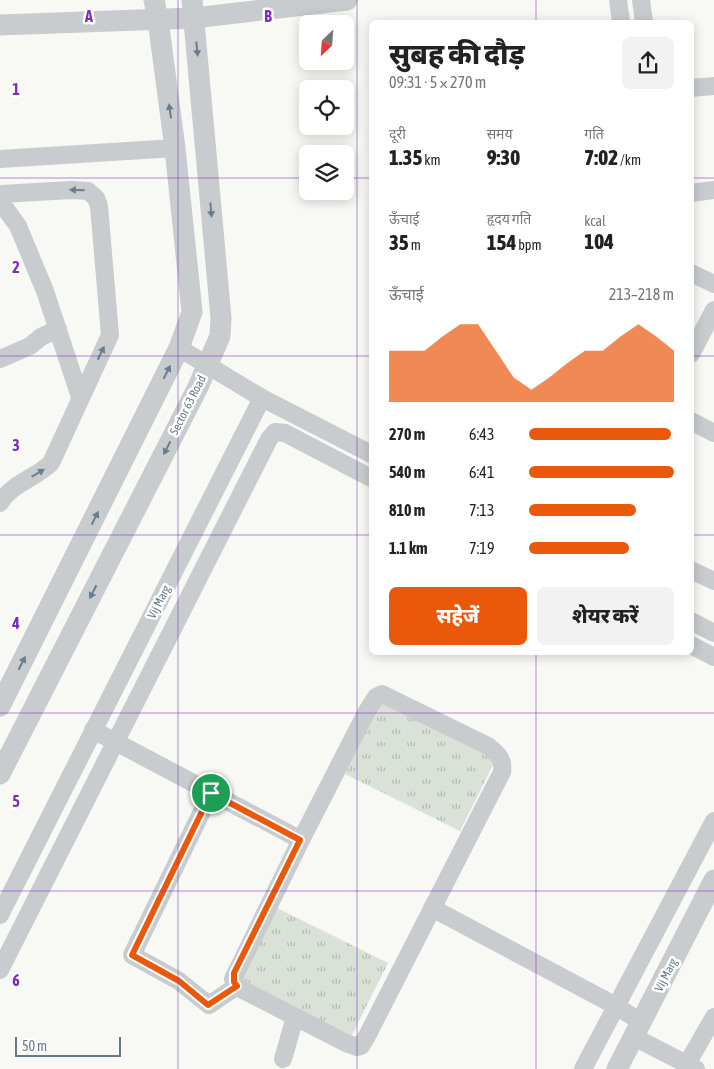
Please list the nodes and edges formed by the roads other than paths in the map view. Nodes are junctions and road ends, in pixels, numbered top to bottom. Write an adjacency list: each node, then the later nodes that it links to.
1 (347, 0): 4 (street)
2 (618, 0): 6 (street)
3 (641, 0): 7 (street)
4 (193, 9): 5 (street); 24 (street, Sector 63 Road, one-way to 24)
5 (156, 10): 8 (street); 11 (street, one-way to 5)
6 (621, 20)
7 (644, 20)
8 (0, 24)
9 (714, 86): 10 (street)
10 (694, 88)
11 (175, 148): 12 (street); 21 (street)
12 (0, 159)
13 (714, 190): 14 (street)
14 (694, 193)
15 (0, 194): 25 (street, one-way to 15)
16 (0, 201): 20 (street)
17 (694, 274): 18 (street)
18 (714, 284)
19 (714, 310): 22 (street)
20 (58, 329): 23 (street); 25 (street)
21 (180, 348): 24 (street); 38 (street, one-way to 21)
22 (694, 348)
23 (0, 359)
24 (208, 364): 26 (street); 41 (street, Sector 63 Road, one-way to 41)
25 (80, 397): 31 (street, one-way to 25)
26 (262, 398): 29 (street); 39 (street, Vij Marg)
27 (694, 422): 28 (street)
28 (714, 432)
29 (369, 453)
30 (369, 477): 40 (street)
31 (0, 503)
32 (694, 571): 33 (street)
33 (714, 580)
34 (694, 623): 35 (street)
35 (714, 633)
36 (694, 647): 37 (street)
37 (714, 657)
38 (0, 706)
39 (93, 730): 40 (street); 47 (street, Vij Marg)
40 (116, 742): 42 (street); 48 (street)
41 (0, 774)
42 (211, 793): 44 (street); 49 (street)
43 (714, 821): 50 (street)
44 (300, 840): 46 (street); 49 (street)
45 (714, 880): 53 (street, Vij Marg)
46 (432, 908): 50 (street); 51 (street)
47 (0, 915)
48 (0, 970)
49 (237, 986): 51 (street)
50 (616, 1006): 53 (street); 56 (street)
51 (295, 1017): 54 (street)
52 (714, 1017): 55 (street)
53 (638, 1029): 55 (street); 57 (street, Vij Marg)
54 (283, 1059)
55 (692, 1066)
56 (583, 1069)
57 (617, 1069)

